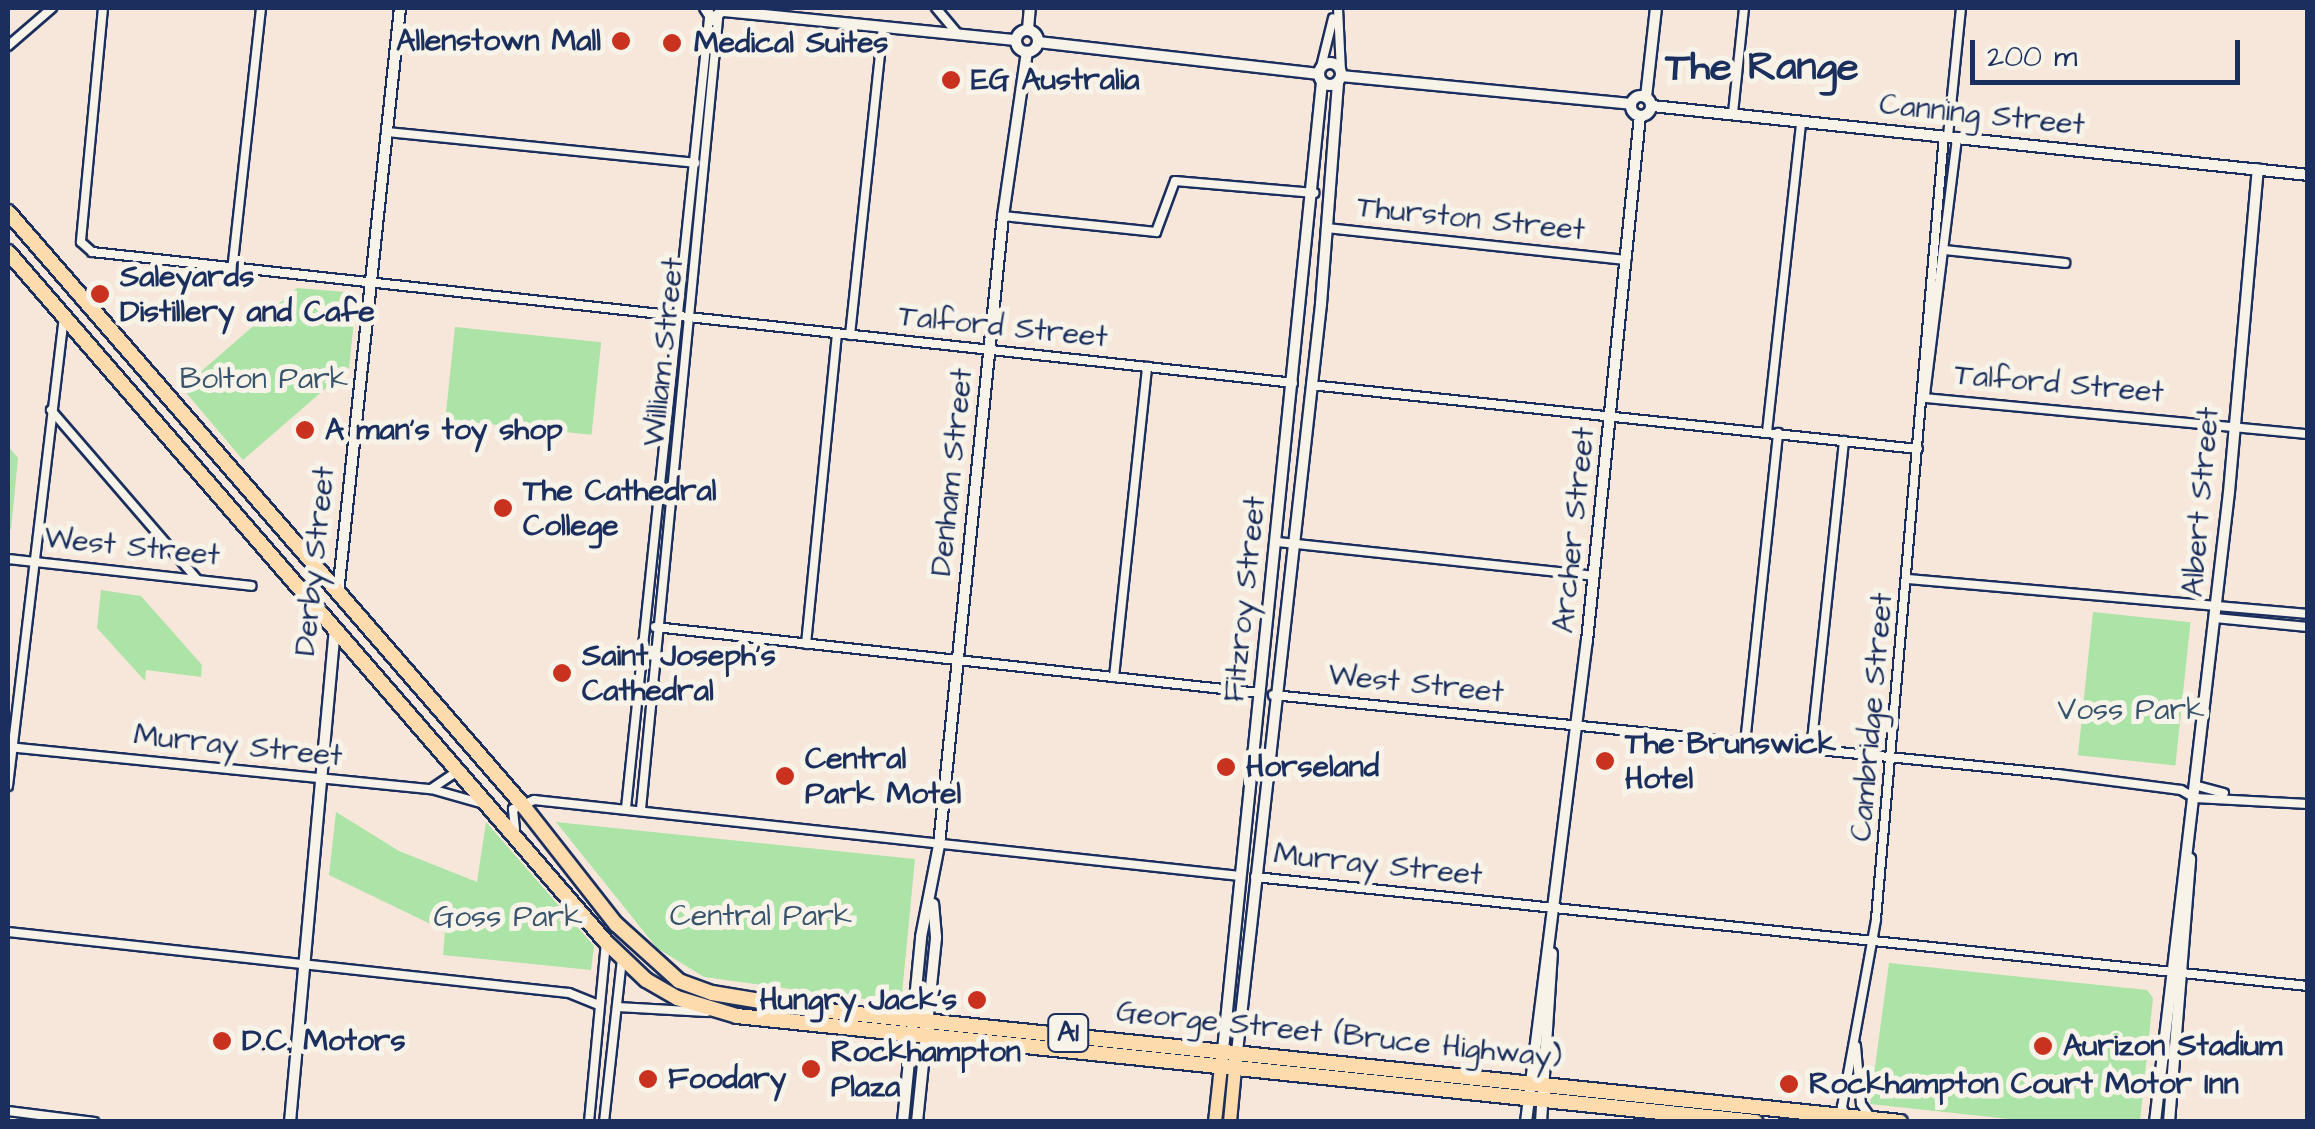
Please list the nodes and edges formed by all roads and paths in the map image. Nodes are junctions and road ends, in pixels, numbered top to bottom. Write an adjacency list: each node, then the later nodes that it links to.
1 (52, 8): 18 (street)
2 (102, 8): 45 (street, Talford Street)
3 (261, 8): 45 (street)
4 (400, 8): 27 (street, Derby Street)
5 (693, 8): 12 (street)
6 (936, 8): 15 (street)
7 (1030, 8): 14 (street)
8 (1336, 8): 20 (street); 21 (street)
9 (1656, 8): 22 (street)
10 (1744, 8): 24 (street)
11 (1961, 8): 28 (street, Cambridge Street)
12 (714, 12): 13 (street); 31 (street); 32 (street, William Street)
13 (882, 27): 15 (street); 52 (street)
14 (1028, 29): 16 (street); 17 (street)
15 (958, 34): 16 (street)
16 (1016, 40): 19 (street)
17 (1038, 42): 19 (street); 20 (street)
18 (8, 46)
19 (1027, 52): 38 (street, Denham Street)
20 (1321, 74): 21 (street); 21 (street); 29 (street, Fitzroy Street)
21 (1340, 77): 23 (street); 30 (street, Fitzroy Street)
22 (1649, 101): 23 (street); 24 (street, Canning Street); 25 (street)
23 (1631, 104): 25 (street)
24 (1733, 113): 26 (street, Canning Street)
25 (1640, 116): 43 (street, Archer Street)
26 (1801, 122): 28 (street, Canning Street); 61 (street)
27 (386, 132): 31 (street); 47 (street, Derby Street)
28 (1950, 136): 33 (street, Canning Street); 41 (street, Cambridge Street); 57 (street, Cambridge Street)
29 (1317, 152): 30 (street); 35 (street, Fitzroy Street)
30 (1333, 154): 36 (street, Fitzroy Street)
31 (690, 163): 32 (street); 49 (street)
32 (705, 164): 50 (street, William Street)
33 (2258, 168): 34 (street, Canning Street); 60 (street, Albert Street)
34 (2308, 175)
35 (1314, 193): 36 (street); 38 (street); 39 (street, Fitzroy Street)
36 (1328, 194): 40 (street, Fitzroy Street)
37 (8, 212): 46 (highway, A1)
38 (1003, 216): 53 (street, Denham Street)
39 (1311, 226): 40 (street, Thurston Street); 55 (street, Fitzroy Street)
40 (1326, 228): 43 (street, Thurston Street); 56 (street, Fitzroy Street)
41 (1944, 250): 44 (street); 57 (street, Cambridge Street)
42 (8, 254): 48 (highway, A1)
43 (1626, 260): 59 (street, Archer Street)
44 (2066, 262)
45 (232, 270): 47 (street, Talford Street)
46 (69, 281): 48 (highway); 74 (highway, A1)
47 (371, 286): 49 (street, Talford Street); 74 (street, Derby Street)
48 (64, 316): 58 (street); 81 (highway, A1)
49 (677, 318): 50 (street, Talford Street); 78 (street)
50 (691, 318): 51 (street, Talford Street); 80 (street, William Street)
51 (837, 334): 52 (street, Talford Street); 82 (street)
52 (850, 336): 53 (street, Talford Street)
53 (990, 352): 54 (street, Talford Street); 83 (street, Denham Street)
54 (1147, 367): 55 (street, Talford Street); 84 (street)
55 (1295, 383): 56 (street, Talford Street); 66 (street, Fitzroy Street)
56 (1311, 385): 59 (street, Talford Street); 67 (street, Fitzroy Street)
57 (1925, 396): 60 (street, Talford Street); 65 (street, Cambridge Street)
58 (51, 410): 69 (street); 71 (street)
59 (1611, 416): 61 (street, Talford Street); 70 (street, Archer Street)
60 (2234, 427): 63 (street, Talford Street); 75 (street, Albert Street)
61 (1766, 432): 62 (street, Talford Street)
62 (1778, 434): 64 (street, Talford Street); 88 (street)
63 (2308, 434)
64 (1844, 440): 65 (street, Talford Street); 90 (street)
65 (1918, 448): 72 (street, Cambridge Street)
66 (1277, 542): 67 (street); 85 (street, Fitzroy Street)
67 (1295, 544): 70 (street); 86 (street, Fitzroy Street)
68 (8, 559): 69 (street, West Street)
69 (36, 562): 71 (street, West Street); 89 (street)
70 (1594, 576): 87 (street, Archer Street)
71 (197, 579): 73 (street, West Street)
72 (1908, 579): 75 (street); 91 (street, Cambridge Street)
73 (252, 586)
74 (338, 597): 81 (highway, Derby Street); 100 (highway, A1)
75 (2216, 605): 76 (street); 77 (street, Albert Street)
76 (2308, 614)
77 (2215, 618): 79 (street); 94 (street, Albert Street)
78 (646, 626): 80 (street, West Street); 103 (street)
79 (2308, 627)
80 (659, 628): 82 (street, West Street); 104 (street, William Street)
81 (335, 632): 92 (highway, A1); 93 (street, Derby Street)
82 (806, 644): 83 (street, West Street)
83 (957, 661): 84 (street, West Street); 106 (street, Denham Street)
84 (1114, 678): 85 (street, West Street)
85 (1260, 692): 86 (street, West Street); 108 (street, Fitzroy Street)
86 (1274, 694): 87 (street, West Street); 109 (street, Fitzroy Street)
87 (1576, 725): 88 (street, West Street); 111 (street, Archer Street)
88 (1745, 743): 90 (street, West Street)
89 (9, 747): 93 (street, Murray Street); 95 (street)
90 (1812, 750): 91 (street, West Street)
91 (1890, 759): 97 (street, West Street); 113 (street, Cambridge Street)
92 (458, 771): 96 (street); 102 (highway, A1)
93 (320, 780): 96 (street, Murray Street); 116 (street, Derby Street)
94 (2195, 784): 97 (street, West Street); 98 (street); 99 (street, Albert Street)
95 (8, 786)
96 (431, 789): 102 (street, Murray Street)
97 (2181, 790): 99 (street, West Street)
98 (2231, 796): 99 (street); 101 (street)
99 (2195, 798): 105 (street, Albert Street)
100 (521, 803): 103 (street, Murray Street); 107 (street); 110 (highway, A1)
101 (2308, 804)
102 (487, 805): 107 (highway, A1)
103 (626, 808): 104 (street, Murray Street)
104 (641, 809): 106 (street, Murray Street)
105 (2190, 840): 119 (street, Albert Street); 120 (street, Albert Street)
106 (939, 845): 108 (street, Murray Street); 125 (street, Denham Street)
107 (539, 865): 114 (highway, A1)
108 (1240, 876): 109 (street, Murray Street); 117 (street, Fitzroy Street)
109 (1254, 878): 111 (street, Murray Street); 118 (street, Fitzroy Street)
110 (585, 885): 115 (highway); 125 (highway, George Street (Bruce Highway) / A1)
111 (1556, 908): 113 (street, Murray Street); 130 (street, Archer Street)
112 (8, 932): 116 (street)
113 (1874, 939): 119 (street, Murray Street); 126 (street, Cambridge Street)
114 (606, 942): 115 (highway, A1); 122 (street)
115 (622, 959): 123 (street); 124 (highway, A1)
116 (306, 964): 122 (street); 135 (street, Derby Street)
117 (1231, 968): 118 (street); 127 (street, Fitzroy Street)
118 (1246, 968): 127 (street, Fitzroy Street)
119 (2168, 972): 120 (street, Murray Street); 129 (street, Albert Street)
120 (2182, 973): 121 (street, Murray Street); 128 (street, Albert Street)
121 (2308, 986)
122 (599, 1005): 136 (street)
123 (616, 1007): 124 (street); 137 (street)
124 (710, 1012): 125 (highway, George Street (Bruce Highway) / A1)
125 (920, 1026): 127 (highway, George Street (Bruce Highway) / A1); 138 (street, Denham Street); 139 (street, Denham Street)
126 (1856, 1042): 132 (street, Cambridge Street); 133 (street, Cambridge Street)
127 (1229, 1059): 130 (highway, George Street (Bruce Highway) / A1); 140 (main road, Fitzroy Street); 141 (main road, Fitzroy Street)
128 (2174, 1066): 129 (street); 147 (street, Albert Street)
129 (2159, 1080): 146 (street, Albert Street)
130 (1537, 1092): 132 (highway, George Street (Bruce Highway) / A1); 142 (street, Archer Street); 143 (street, Archer Street); 144 (highway, George Street (Bruce Highway) / A1)
131 (8, 1111): 134 (street)
132 (1847, 1118): 133 (highway, George Street (Bruce Highway) / A1)
133 (1870, 1118): 145 (highway, George Street (Bruce Highway) / A1)
134 (94, 1122)
135 (290, 1122)
136 (589, 1122)
137 (604, 1122)
138 (903, 1122)
139 (917, 1122)
140 (1215, 1122)
141 (1230, 1122)
142 (1526, 1122)
143 (1541, 1122)
144 (1755, 1122)
145 (1900, 1122)
146 (2155, 1122)
147 (2169, 1122)

